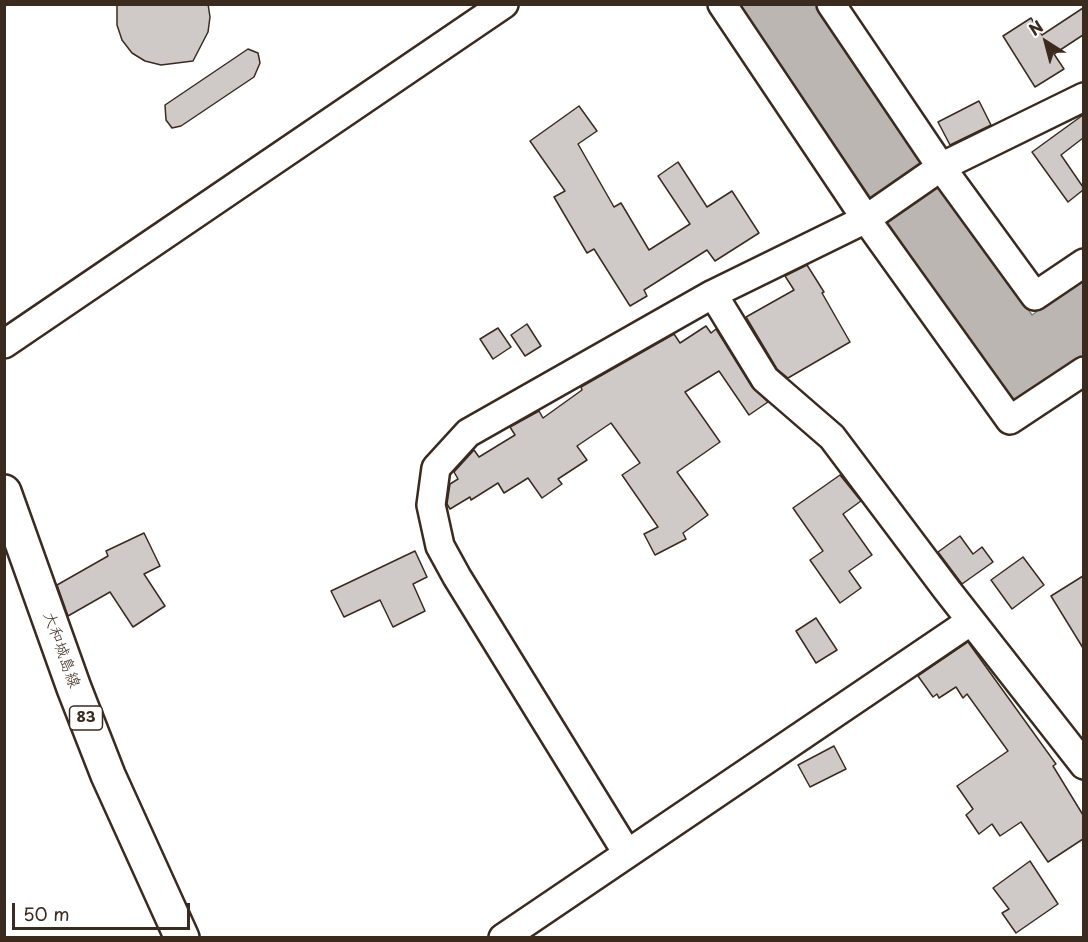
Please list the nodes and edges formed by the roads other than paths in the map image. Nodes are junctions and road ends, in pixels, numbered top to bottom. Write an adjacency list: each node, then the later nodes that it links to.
1 (504, 4): 9 (street)
2 (722, 4): 6 (street)
3 (831, 4): 5 (street)
4 (1083, 97): 5 (street)
5 (934, 171): 6 (street); 7 (street)
6 (874, 213): 8 (street); 10 (street)
7 (1083, 263)
8 (713, 294): 12 (street); 14 (street)
9 (4, 344)
10 (1083, 371)
11 (4, 492): 15 (main road, 大和城島線 / 83)
12 (971, 621): 13 (street); 14 (street)
13 (1083, 765)
14 (627, 853): 16 (street)
15 (182, 938)
16 (503, 938)

